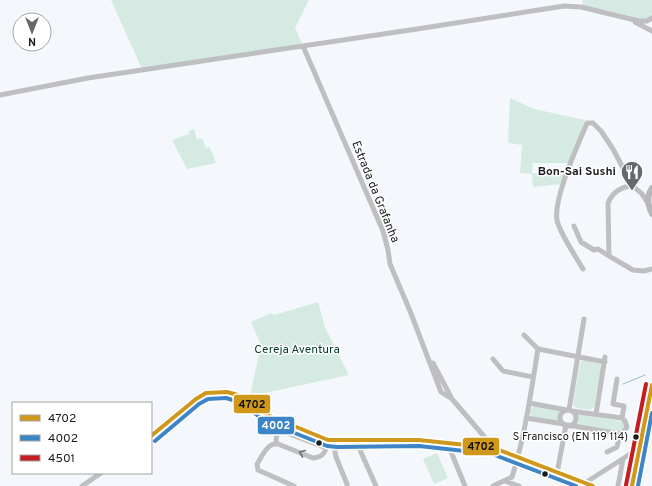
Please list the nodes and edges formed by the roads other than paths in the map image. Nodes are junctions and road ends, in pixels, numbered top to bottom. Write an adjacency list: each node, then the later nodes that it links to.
1 (652, 18): 2 (street)
2 (644, 24): 3 (street); 4 (street); 5 (street)
3 (652, 24)
4 (652, 29)
5 (303, 46): 6 (street); 39 (street, Estrada da Grafanha)
6 (0, 95)
7 (632, 185): 8 (street); 13 (street); 14 (street)
8 (637, 189): 9 (street); 10 (street)
9 (652, 189): 10 (main road)
10 (648, 203): 11 (main road)
11 (652, 214)
12 (574, 226): 13 (street)
13 (609, 256): 15 (street)
14 (583, 269)
15 (652, 269)
16 (584, 319): 19 (street)
17 (524, 335): 18 (street)
18 (538, 348): 19 (street); 21 (street)
19 (578, 356): 25 (street); 26 (street)
20 (493, 359): 21 (street)
21 (533, 377): 24 (street)
22 (617, 379): 28 (street)
23 (651, 388): 46 (main road)
24 (529, 403): 25 (street); 27 (street)
25 (569, 410): 26 (street); 29 (street); 29 (street)
26 (596, 414): 28 (street)
27 (526, 418): 29 (street); 44 (street)
28 (622, 418): 30 (street)
29 (566, 425): 30 (street); 47 (street)
30 (620, 434): 41 (street)
31 (152, 435): 32 (street)
32 (328, 440): 33 (street); 37 (street)
33 (337, 441): 34 (street); 38 (street)
34 (356, 441): 35 (street); 55 (street)
35 (447, 442): 39 (street); 56 (street)
36 (276, 444): 37 (street); 42 (street, one-way to 36); 53 (street)
37 (326, 448): 38 (street); 42 (street)
38 (336, 448): 43 (street)
39 (494, 448): 44 (street)
40 (635, 451): 45 (street)
41 (607, 452)
42 (323, 454): 43 (street)
43 (336, 457): 54 (street)
44 (518, 458): 47 (street); 49 (street)
45 (623, 459): 51 (street); 60 (street)
46 (636, 472): 61 (main road); 62 (main road)
47 (557, 473): 50 (street)
48 (100, 474): 52 (street)
49 (505, 481): 57 (street); 58 (street)
50 (577, 483): 51 (street)
51 (586, 484): 59 (street)
52 (82, 486)
53 (294, 486)
54 (347, 486)
55 (376, 486)
56 (465, 486)
57 (493, 486)
58 (519, 486)
59 (593, 486)
60 (618, 486)
61 (632, 486)
62 (636, 486)

